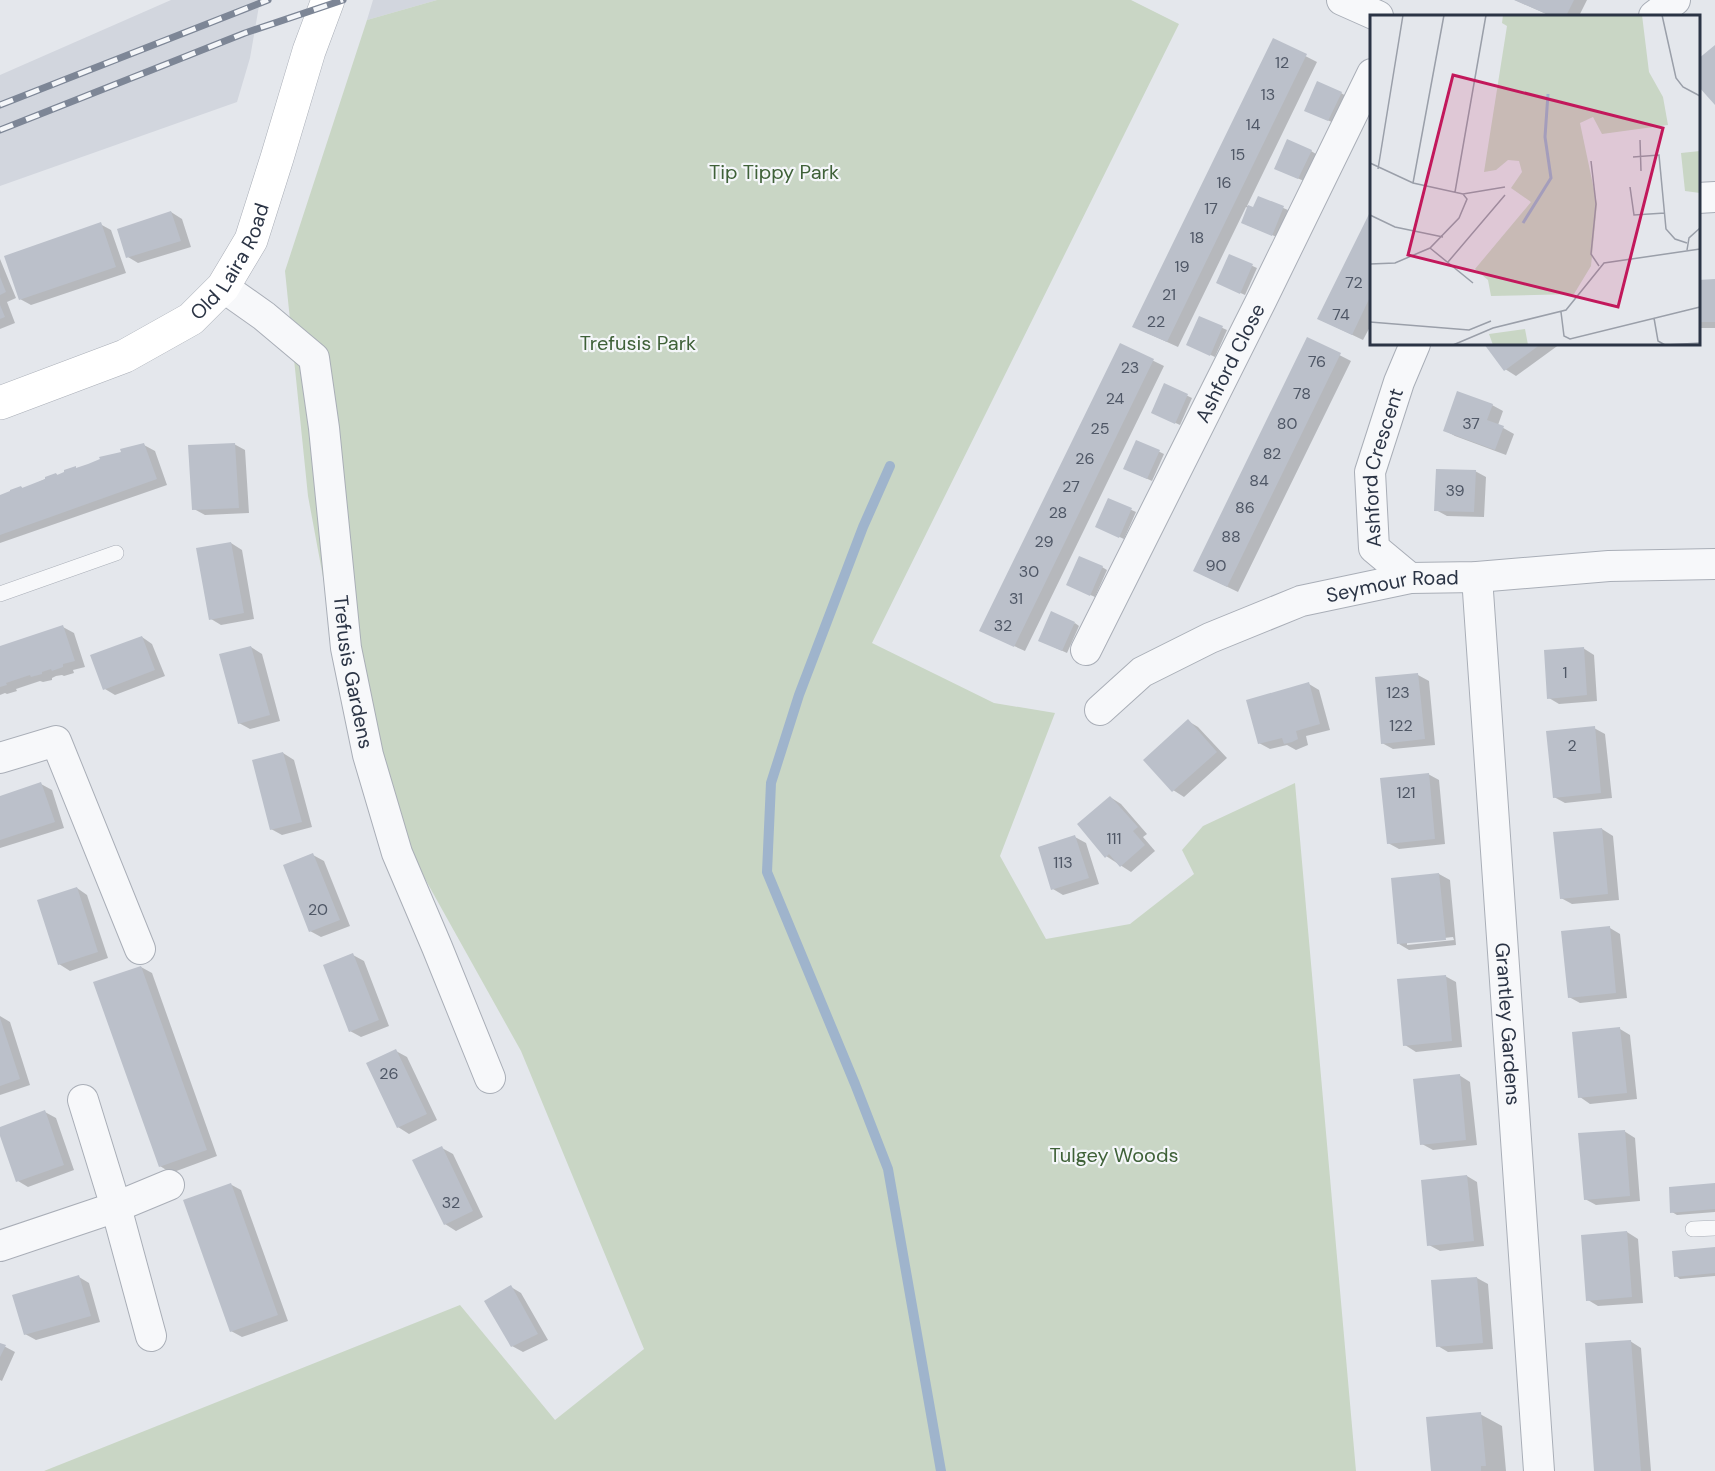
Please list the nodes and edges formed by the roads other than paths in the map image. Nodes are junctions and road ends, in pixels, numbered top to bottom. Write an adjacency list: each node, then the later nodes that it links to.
1 (328, 0): 7 (main road, Old Laira Road)
2 (1342, 0): 3 (street)
3 (1376, 15)
4 (1370, 76): 15 (street, Ashford Close)
5 (1715, 197): 6 (street)
6 (1700, 198)
7 (223, 287): 9 (main road, Old Laira Road); 19 (street, Trefusis Gardens)
8 (1415, 345): 13 (street, Ashford Crescent)
9 (0, 403)
10 (116, 553): 14 (lane)
11 (1715, 564): 12 (street, Seymour Road)
12 (1477, 577): 13 (street, Seymour Road); 27 (street, Grantley Gardens)
13 (1410, 578): 16 (street, Seymour Road)
14 (0, 594)
15 (1086, 650)
16 (1100, 710)
17 (0, 758): 18 (street)
18 (140, 948)
19 (490, 1078)
20 (83, 1100): 22 (street)
21 (169, 1185): 22 (street)
22 (116, 1207): 25 (street); 26 (street)
23 (1715, 1228): 24 (lane)
24 (1694, 1229)
25 (0, 1246)
26 (151, 1336)
27 (1539, 1471)

